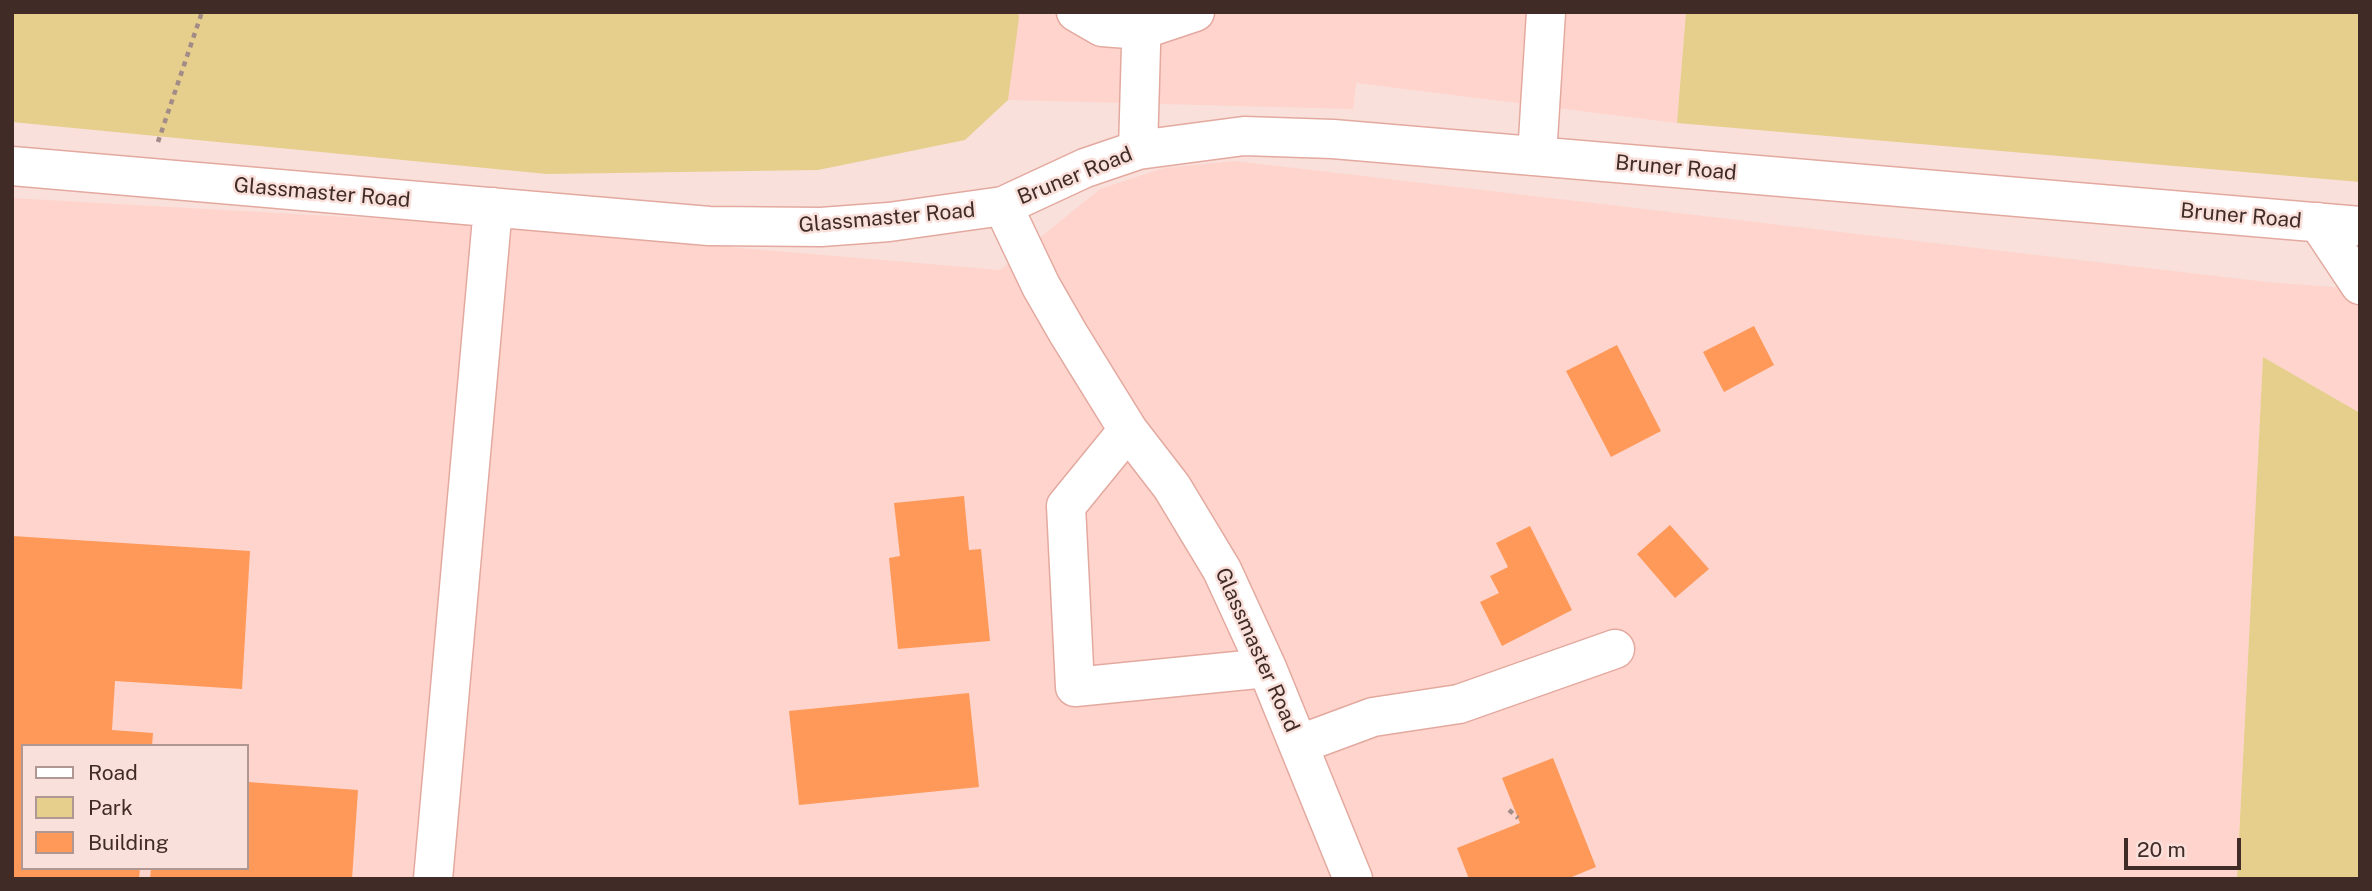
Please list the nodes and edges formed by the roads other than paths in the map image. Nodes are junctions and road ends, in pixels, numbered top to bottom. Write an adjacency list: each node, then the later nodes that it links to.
1 (1076, 12): 4 (street)
2 (1195, 12): 4 (street)
3 (1546, 12): 6 (street)
4 (1141, 21): 5 (street)
5 (1138, 149): 6 (street, Bruner Road); 8 (street, Bruner Road)
6 (1537, 156): 10 (street, Bruner Road)
7 (12, 166): 9 (street, Glassmaster Road)
8 (1003, 206): 9 (street, Glassmaster Road); 13 (street, Glassmaster Road)
9 (493, 208): 17 (street)
10 (2318, 222): 11 (street, Bruner Road); 12 (street)
11 (2360, 226)
12 (2360, 285)
13 (1128, 430): 15 (street, Glassmaster Road); 15 (street)
14 (1615, 649): 16 (street)
15 (1268, 668): 16 (street, Glassmaster Road)
16 (1300, 744): 18 (street, Glassmaster Road)
17 (433, 879)
18 (1353, 879)

